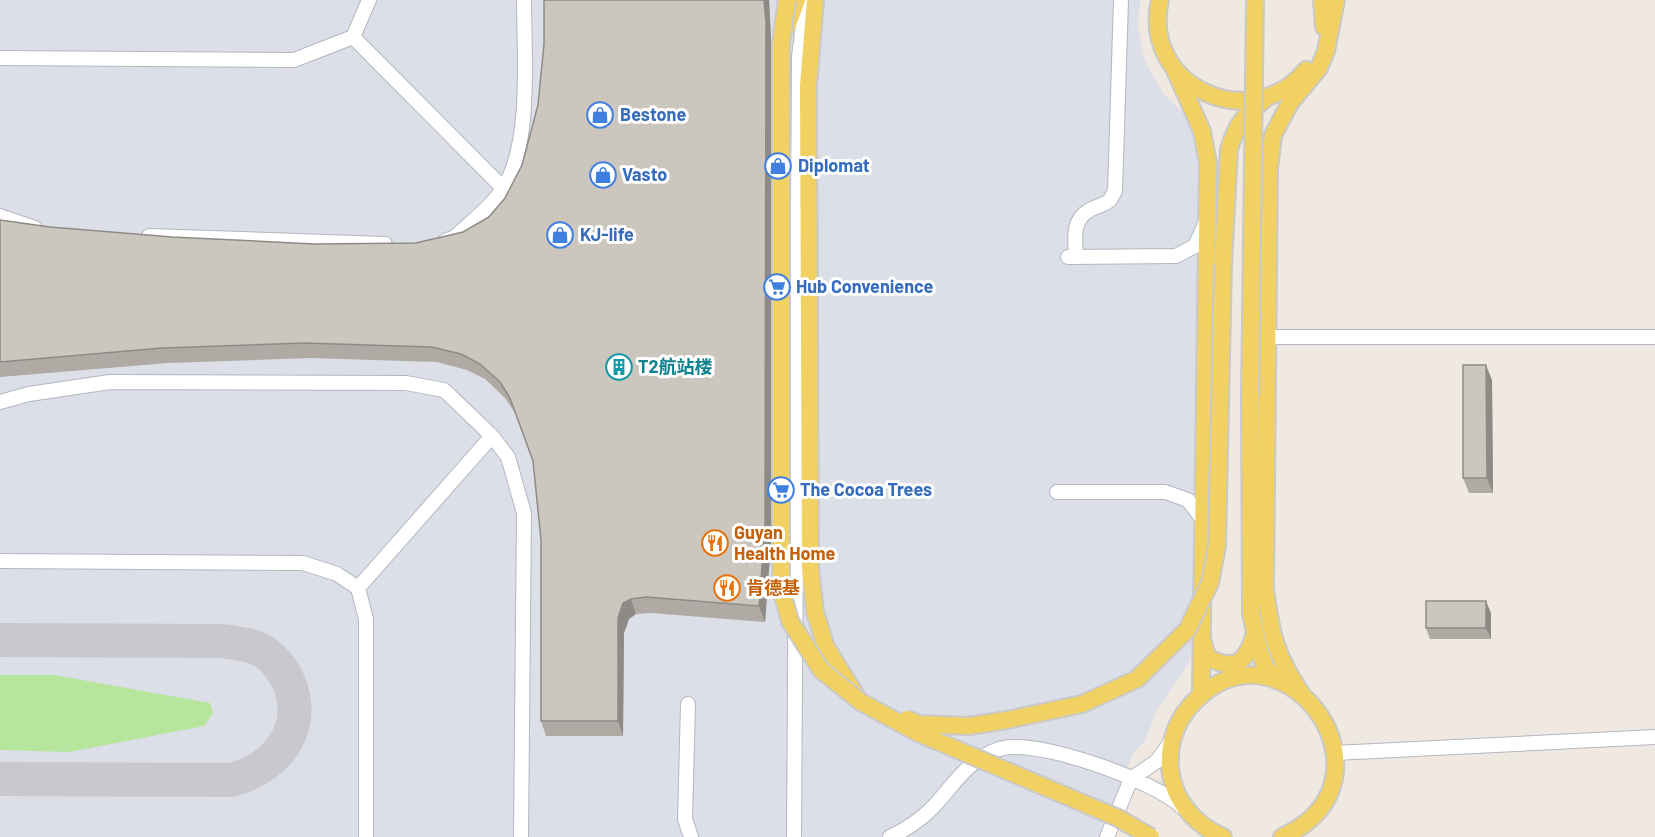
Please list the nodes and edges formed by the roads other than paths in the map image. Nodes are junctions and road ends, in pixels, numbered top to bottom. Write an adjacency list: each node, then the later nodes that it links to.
1 (369, 0): 12 (street)
2 (525, 0): 19 (street)
3 (787, 0): 13 (main road, bridge)
4 (797, 0): 13 (main road, bridge)
5 (806, 0): 52 (street)
6 (815, 0): 40 (main road)
7 (1121, 0): 21 (street)
8 (1160, 0): 16 (main road)
9 (1255, 0): 35 (main road, bridge)
10 (1336, 0): 14 (main road)
11 (1323, 8): 14 (main road); 17 (main road)
12 (353, 37): 15 (street); 19 (street)
13 (781, 43): 40 (main road, bridge)
14 (1326, 51): 17 (main road); 26 (main road)
15 (0, 58)
16 (1174, 68): 18 (main road); 21 (main road)
17 (1301, 76): 18 (main road)
18 (1280, 92): 40 (main road, bridge)
19 (503, 188): 25 (street)
20 (0, 216): 22 (street)
21 (1207, 220): 31 (main road)
22 (47, 231)
23 (140, 236): 24 (street)
24 (401, 244)
25 (437, 245)
26 (1268, 337): 27 (street); 34 (main road)
27 (1655, 337)
28 (0, 402): 29 (street)
29 (492, 436): 33 (street); 50 (street)
30 (1057, 492): 31 (street)
31 (1203, 520): 36 (main road)
32 (0, 561): 33 (street)
33 (358, 588): 49 (street)
34 (1265, 589): 35 (main road); 38 (main road)
35 (1254, 635): 36 (main road); 37 (main road)
36 (1202, 638): 39 (main road)
37 (1278, 681): 38 (main road); 39 (main road)
38 (1301, 693): 44 (main road)
39 (1201, 695): 43 (main road)
40 (861, 702): 55 (main road, bridge)
41 (688, 704): 51 (street)
42 (1655, 737): 44 (street)
43 (1172, 740): 45 (street); 46 (main road)
44 (1334, 753): 47 (main road)
45 (1131, 779): 46 (street); 53 (street); 54 (street)
46 (1192, 816): 48 (main road)
47 (1302, 834): 56 (main road)
48 (1219, 836)
49 (366, 837)
50 (521, 837)
51 (691, 837)
52 (794, 837)
53 (890, 837)
54 (1107, 837)
55 (1151, 837)
56 (1282, 837)

